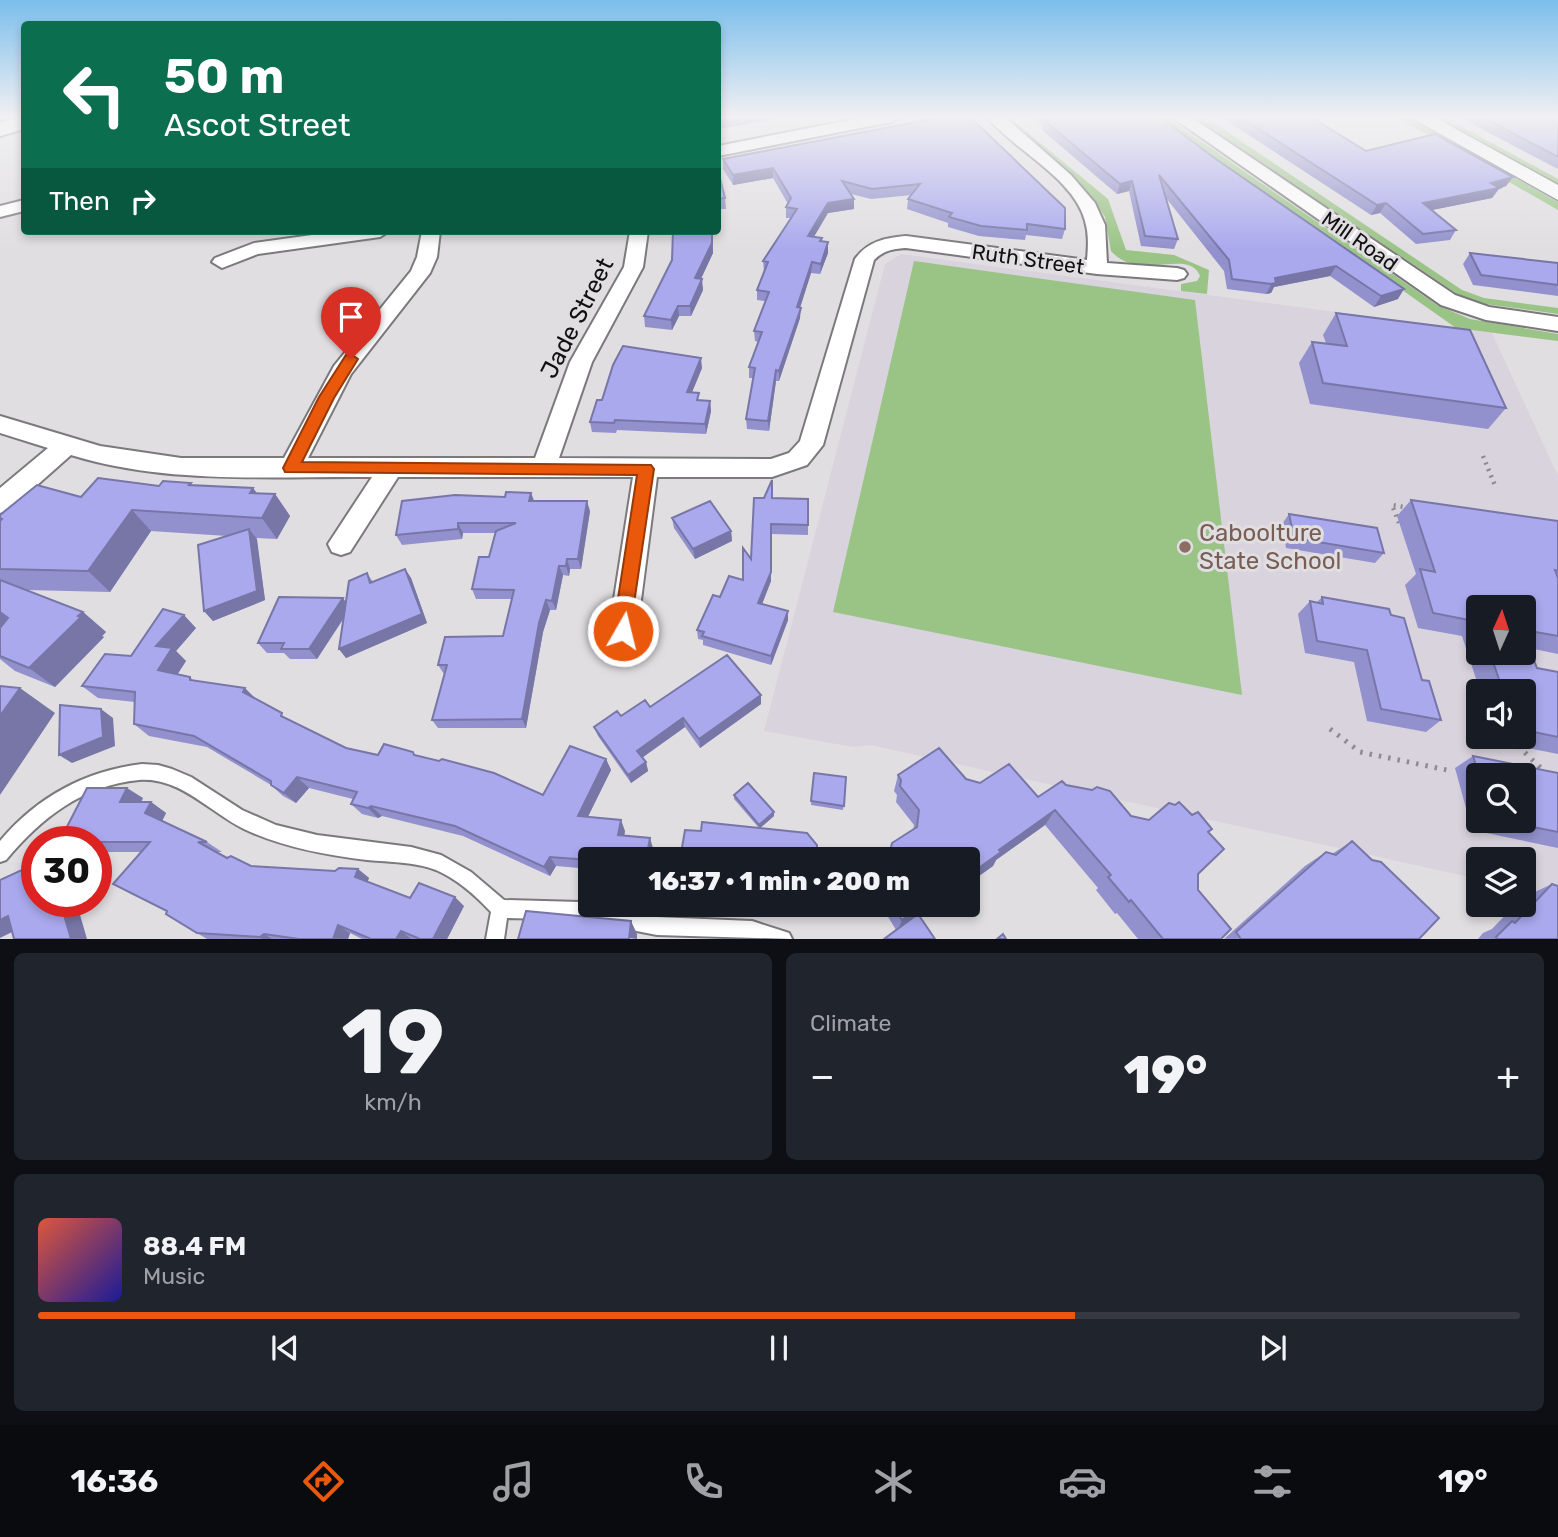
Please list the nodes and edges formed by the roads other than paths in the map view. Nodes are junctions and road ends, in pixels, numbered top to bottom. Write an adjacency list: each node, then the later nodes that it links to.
1 (1044, 161): 11 (street)
2 (1244, 161): 13 (street, Mill Road)
3 (1498, 161): 4 (street)
4 (1558, 194)
5 (21, 206): 6 (street)
6 (0, 212)
7 (350, 235): 10 (street)
8 (430, 235): 16 (street)
9 (639, 235): 18 (street, Jade Street)
10 (222, 262)
11 (1097, 268): 12 (street, Ruth Street); 19 (street, Ruth Street)
12 (1177, 274)
13 (1558, 324)
14 (0, 424): 15 (street)
15 (65, 446): 16 (street); 20 (street)
16 (291, 468): 17 (street)
17 (391, 468): 18 (street); 21 (street)
18 (544, 469): 19 (street)
19 (646, 469): 22 (street)
20 (0, 503)
21 (341, 544)
22 (623, 631)
23 (0, 854): 24 (lane)
24 (500, 909): 25 (lane); 26 (lane)
25 (495, 939)
26 (783, 939)

